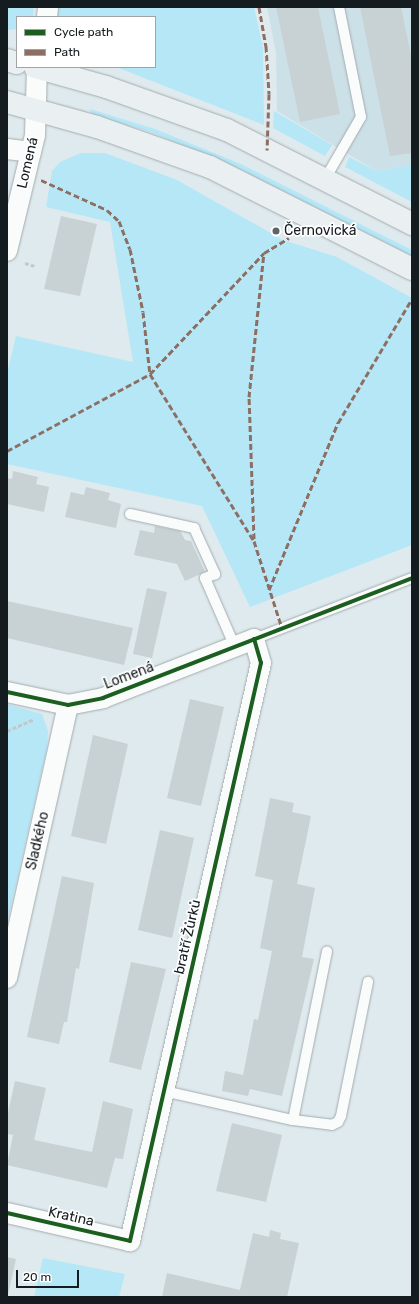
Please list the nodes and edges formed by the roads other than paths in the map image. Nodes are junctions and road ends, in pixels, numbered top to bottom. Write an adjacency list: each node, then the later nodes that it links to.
1 (339, 7): 8 (lane)
2 (32, 68): 5 (street, Lomená)
3 (39, 68): 8 (main road)
4 (7, 102): 5 (main road)
5 (36, 103): 7 (street, Lomená); 11 (main road)
6 (7, 149): 7 (street)
7 (31, 152): 10 (street, Lomená)
8 (325, 179): 9 (main road)
9 (412, 224)
10 (7, 251)
11 (412, 269)
12 (130, 514): 15 (lane)
13 (412, 578): 14 (lane)
14 (254, 639): 15 (street, Lomená); 21 (street, bratří Žůrků)
15 (235, 647): 17 (street, Lomená)
16 (7, 692): 17 (street, Lomená)
17 (68, 705): 19 (street, Sladkého)
18 (327, 951): 22 (lane)
19 (7, 978)
20 (368, 982): 22 (lane)
21 (164, 1091): 22 (lane); 24 (street, bratří Žůrků)
22 (293, 1120)
23 (7, 1213): 24 (street, Kratina)
24 (130, 1241)

